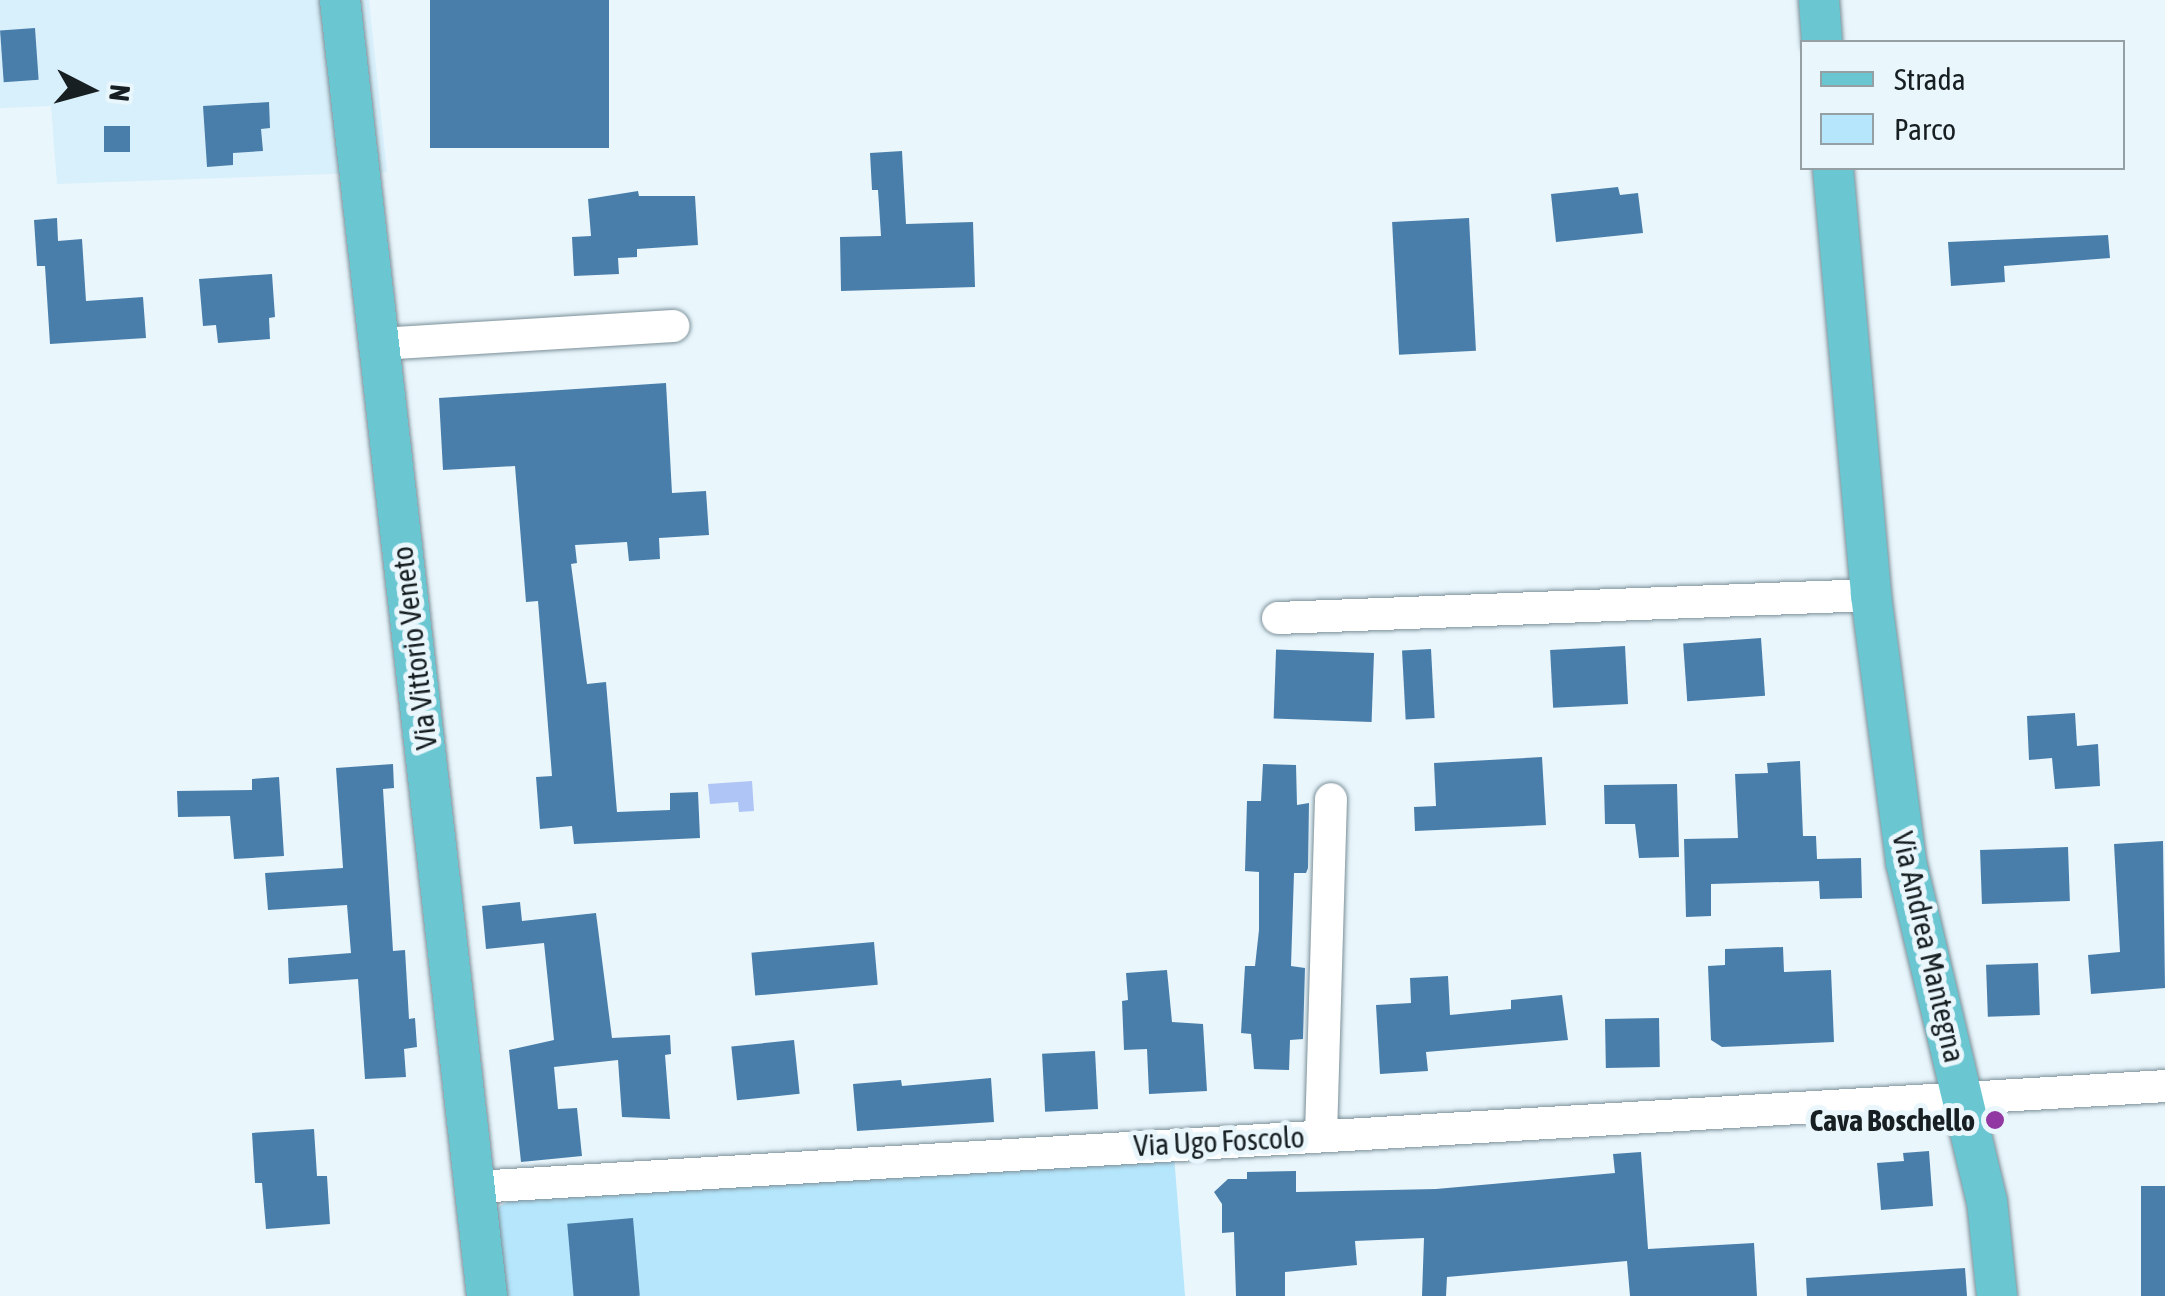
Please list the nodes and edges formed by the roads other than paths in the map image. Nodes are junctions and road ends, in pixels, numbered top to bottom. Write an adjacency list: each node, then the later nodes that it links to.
1 (340, 0): 6 (main road, Via Vittorio Veneto)
2 (1818, 0): 3 (main road)
3 (1822, 40)
4 (1833, 170): 7 (main road, Via Andrea Mantegna)
5 (673, 326): 6 (street)
6 (379, 344): 13 (main road, Via Vittorio Veneto)
7 (1871, 595): 8 (street); 11 (main road, Via Andrea Mantegna)
8 (1278, 618)
9 (1331, 799): 12 (street)
10 (2165, 1086): 11 (street, Via Ugo Foscolo)
11 (1963, 1100): 12 (street, Via Ugo Foscolo); 15 (main road, Via Andrea Mantegna)
12 (1321, 1135): 13 (street, Via Ugo Foscolo)
13 (476, 1187): 14 (main road, Via Vittorio Veneto)
14 (488, 1296)
15 (1997, 1296)

